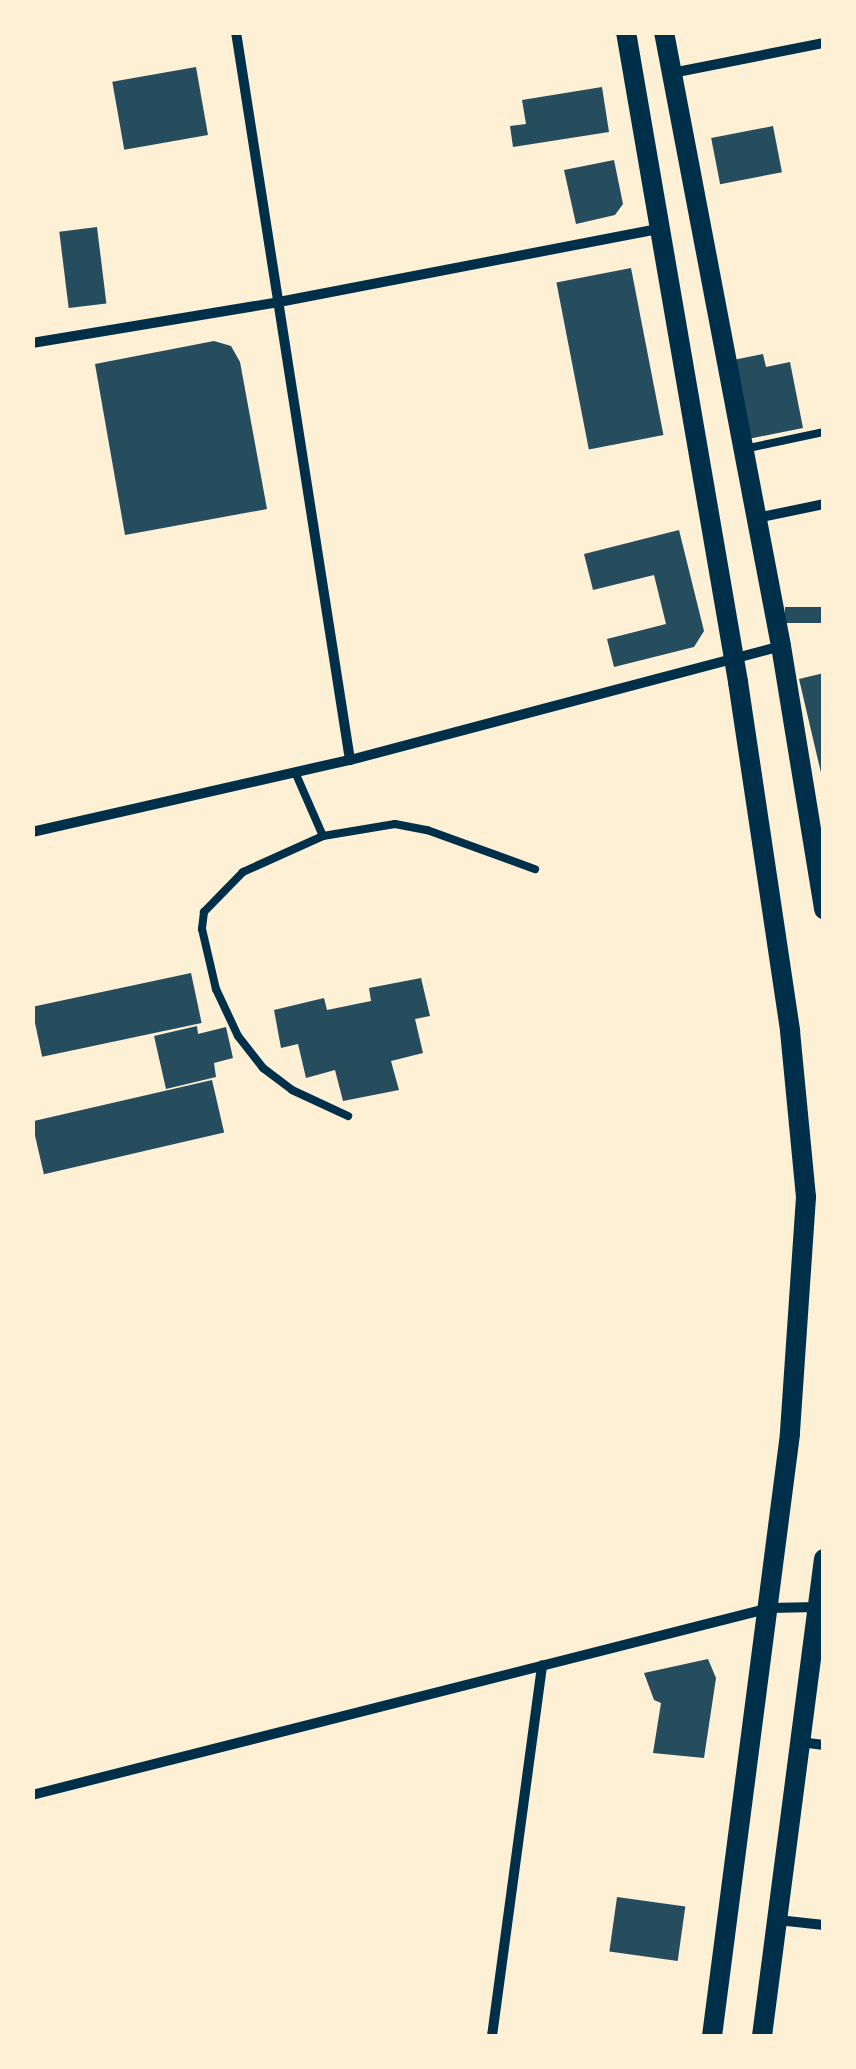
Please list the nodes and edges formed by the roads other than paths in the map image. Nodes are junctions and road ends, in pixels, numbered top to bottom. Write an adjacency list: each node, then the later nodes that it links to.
1 (236, 32): 7 (street)
2 (626, 32): 6 (main road)
3 (664, 32): 5 (main road)
4 (824, 43): 5 (street)
5 (672, 73): 10 (main road)
6 (658, 229): 7 (street); 14 (main road)
7 (279, 302): 8 (street); 15 (street)
8 (32, 343)
9 (824, 432): 10 (lane)
10 (744, 449): 12 (main road)
11 (824, 504): 12 (street)
12 (756, 518): 13 (main road)
13 (781, 646): 14 (street); 20 (main road)
14 (734, 660): 15 (street); 25 (main road)
15 (350, 760): 16 (street)
16 (295, 772): 17 (street); 18 (lane)
17 (32, 832)
18 (323, 836): 19 (lane); 22 (lane)
19 (534, 869)
20 (822, 881): 21 (main road)
21 (824, 910)
22 (348, 1116)
23 (824, 1559): 24 (main road)
24 (817, 1607): 25 (street); 27 (main road)
25 (770, 1608): 26 (street); 33 (main road)
26 (542, 1665): 29 (street); 32 (street)
27 (800, 1742): 28 (street); 30 (main road)
28 (824, 1744)
29 (32, 1795)
30 (777, 1920): 31 (street); 34 (main road)
31 (824, 1925)
32 (492, 2036)
33 (712, 2036)
34 (762, 2036)

